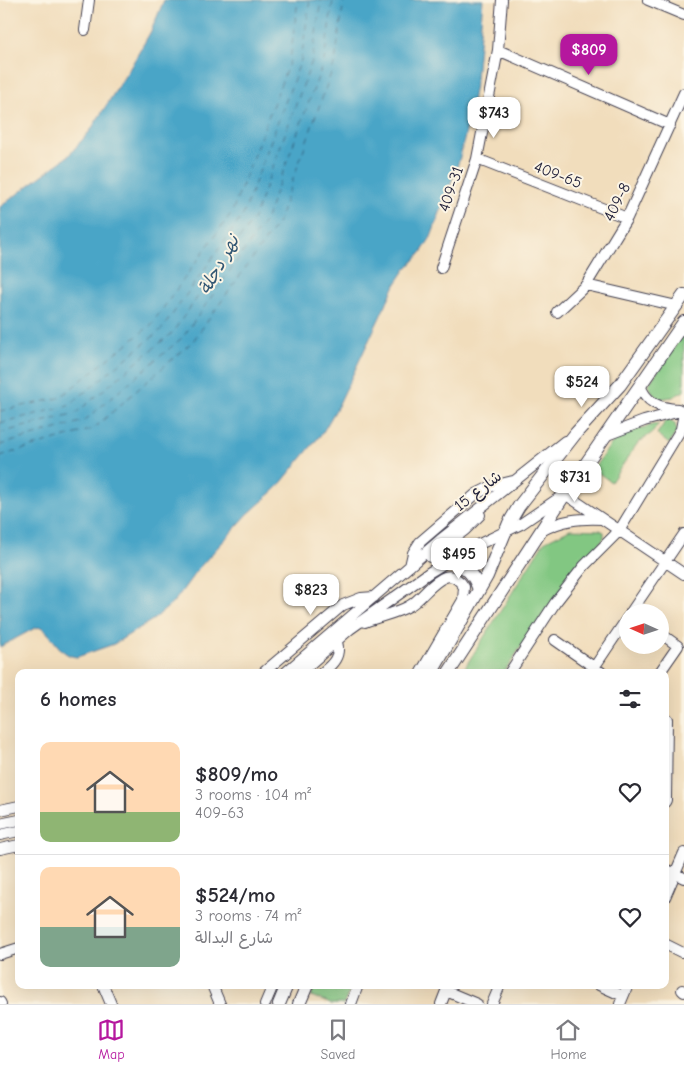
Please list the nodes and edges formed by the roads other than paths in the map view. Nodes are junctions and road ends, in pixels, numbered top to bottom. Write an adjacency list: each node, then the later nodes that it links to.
1 (89, 0): 5 (street)
2 (502, 0): 6 (street, 409-31)
3 (648, 0): 4 (street)
4 (684, 16)
5 (85, 30)
6 (498, 50): 8 (street); 9 (street, 409-31)
7 (684, 93): 8 (street, 409-8)
8 (670, 125): 10 (street, 409-8)
9 (477, 159): 10 (street, 409-65); 11 (street, 409-31)
10 (627, 218): 12 (street, 409-8)
11 (440, 268)
12 (586, 285): 14 (street); 15 (street, 409-8)
13 (684, 295): 14 (main road)
14 (676, 306): 20 (main road)
15 (558, 312)
16 (684, 322): 17 (main road)
17 (640, 384): 18 (street); 21 (main road)
18 (684, 411): 19 (street); 21 (street)
19 (683, 430): 26 (street)
20 (576, 433): 22 (street, شارع 15); 27 (main road)
21 (606, 435): 23 (main road)
22 (515, 481): 31 (street, شارع 15); 31 (street)
23 (565, 494): 24 (street); 25 (main road); 27 (street, شارع 15)
24 (603, 520): 25 (street); 26 (street)
25 (541, 531): 50 (main road)
26 (619, 531): 30 (street); 51 (street)
27 (506, 533): 29 (street, شارع 15); 33 (main road)
28 (684, 534): 30 (street)
29 (449, 560): 33 (main road); 36 (street, شارع 15)
30 (665, 562): 32 (street); 35 (street)
31 (410, 566): 34 (street, شارع 15)
32 (684, 574)
33 (480, 590): 49 (main road)
34 (373, 597): 36 (street); 37 (street); 40 (street, شارع 15)
35 (636, 604)
36 (381, 606): 38 (street, شارع 15)
37 (317, 627): 40 (street); 44 (street)
38 (350, 629): 43 (street, شارع 15); 48 (street)
39 (619, 632): 53 (street)
40 (327, 637): 45 (street, شارع 15)
41 (555, 640): 52 (street)
42 (669, 640): 54 (street)
43 (337, 642): 46 (street, شارع 15); 47 (street)
44 (268, 669)
45 (300, 669)
46 (300, 669)
47 (326, 669)
48 (423, 669)
49 (434, 669)
50 (452, 669)
51 (512, 669)
52 (592, 669)
53 (596, 669)
54 (662, 669)
55 (15, 807): 56 (street)
56 (0, 810)
57 (15, 821): 58 (street)
58 (0, 824)
59 (15, 832): 60 (street)
60 (0, 835)
61 (15, 846): 62 (street)
62 (0, 849)
63 (684, 853): 64 (street)
64 (675, 874): 65 (street)
65 (669, 887)
66 (669, 946): 68 (street)
67 (15, 949): 69 (street)
68 (681, 952)
69 (0, 954)
70 (105, 989): 82 (street)
71 (214, 989): 83 (street)
72 (271, 989): 84 (street)
73 (285, 989): 85 (main road)
74 (306, 989): 81 (main road)
75 (357, 989): 86 (street)
76 (447, 989): 87 (street)
77 (449, 989): 88 (street)
78 (498, 989): 89 (street)
79 (605, 989): 80 (street)
80 (622, 1000)
81 (303, 1003)
82 (111, 1004)
83 (220, 1004)
84 (265, 1004)
85 (279, 1004)
86 (351, 1004)
87 (442, 1004)
88 (477, 1004)
89 (492, 1004)

